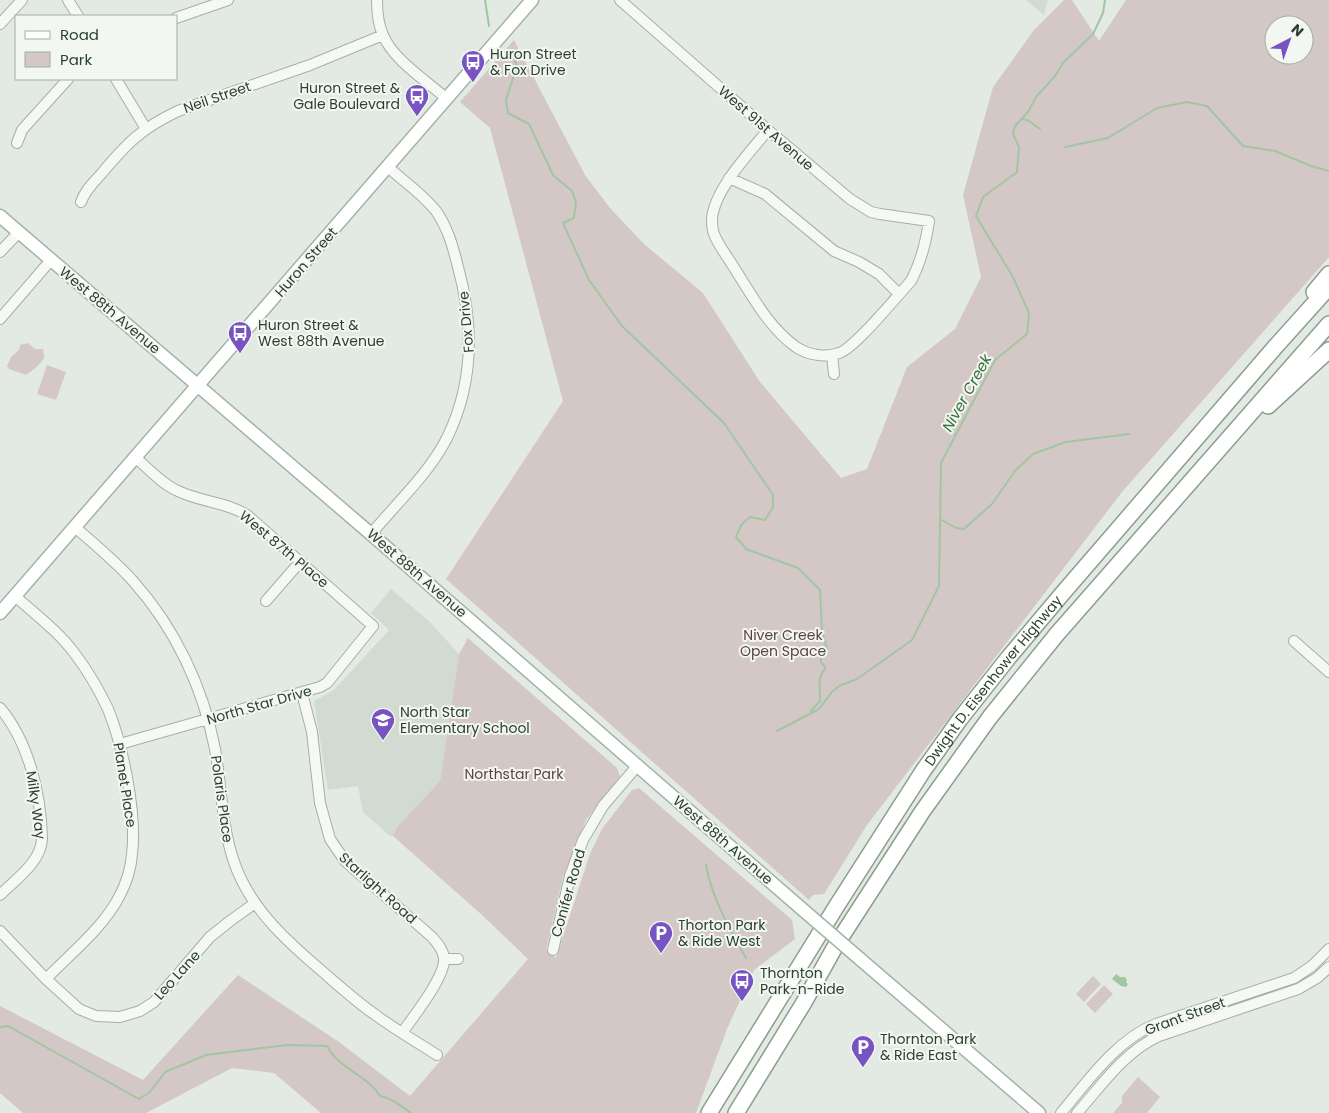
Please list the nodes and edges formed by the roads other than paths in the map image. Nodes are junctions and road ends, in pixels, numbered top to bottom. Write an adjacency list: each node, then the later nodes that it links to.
1 (22, 0): 9 (street)
2 (68, 0): 7 (street)
3 (228, 0): 8 (street)
4 (377, 0): 10 (street)
5 (532, 0): 13 (main road, Huron Street)
6 (620, 0): 15 (street, West 91st Avenue)
7 (77, 15)
8 (178, 17)
9 (0, 24)
10 (382, 35): 13 (street); 14 (street, Neil Street)
11 (67, 80): 16 (street)
12 (117, 80): 14 (street)
13 (447, 98): 17 (main road, Huron Street)
14 (146, 129): 19 (street, Neil Street)
15 (768, 130): 18 (street); 26 (street, West 91st Avenue)
16 (17, 143)
17 (388, 167): 36 (main road, Huron Street); 40 (street, Fox Drive)
18 (729, 178): 26 (street); 33 (street)
19 (81, 202)
20 (0, 216): 21 (main road, West 88th Avenue)
21 (19, 232): 22 (street); 23 (main road, West 88th Avenue)
22 (0, 252)
23 (51, 260): 29 (street); 36 (main road, West 88th Avenue)
24 (1329, 274): 31 (highway)
25 (1329, 287): 31 (highway, Dwight D. Eisenhower Highway)
26 (899, 294): 33 (street)
27 (1329, 300): 53 (highway)
28 (1329, 314): 34 (highway)
29 (0, 319)
30 (1329, 324): 34 (highway, Dwight D. Eisenhower Highway)
31 (1276, 346): 53 (highway, Dwight D. Eisenhower Highway)
32 (1329, 350): 38 (highway)
33 (832, 356): 35 (street)
34 (1291, 368): 38 (highway, Dwight D. Eisenhower Highway)
35 (834, 374)
36 (199, 386): 37 (main road, Huron Street); 40 (main road, West 88th Avenue)
37 (136, 458): 39 (main road, Huron Street); 41 (street, West 87th Place)
38 (1192, 480): 57 (highway, Dwight D. Eisenhower Highway)
39 (75, 527): 42 (main road, Huron Street); 50 (street, Polaris Place)
40 (372, 534): 52 (main road, West 88th Avenue)
41 (300, 562): 43 (street); 45 (street, West 87th Place)
42 (15, 596): 44 (main road, Huron Street); 51 (street, Planet Place)
43 (266, 601)
44 (0, 613)
45 (373, 626): 48 (street, North Star Drive)
46 (1294, 641): 47 (street)
47 (1329, 672)
48 (302, 693): 50 (street, North Star Drive); 60 (street, Starlight Road)
49 (0, 708): 54 (street, Milky Way)
50 (208, 720): 51 (street, North Star Drive); 55 (street, Polaris Place)
51 (120, 744): 63 (street, Planet Place)
52 (638, 765): 57 (main road, West 88th Avenue, bridge); 59 (street, Conifer Road)
53 (909, 794): 66 (highway, Dwight D. Eisenhower Highway)
54 (0, 895)
55 (255, 903): 63 (street, Leo Lane); 64 (street, Polaris Place)
56 (0, 931): 63 (street, Leo Lane)
57 (834, 940): 67 (highway); 68 (highway, Dwight D. Eisenhower Highway); 69 (main road, West 88th Avenue, bridge)
58 (1329, 949): 70 (street, Grant Street)
59 (553, 950)
60 (444, 959): 61 (street); 64 (street)
61 (458, 959)
62 (1329, 967): 71 (street, Grant Street)
63 (46, 979)
64 (402, 1033): 65 (street, Polaris Place)
65 (437, 1055)
66 (709, 1113)
67 (726, 1113)
68 (736, 1113)
69 (1038, 1113)
70 (1061, 1113)
71 (1078, 1113)

